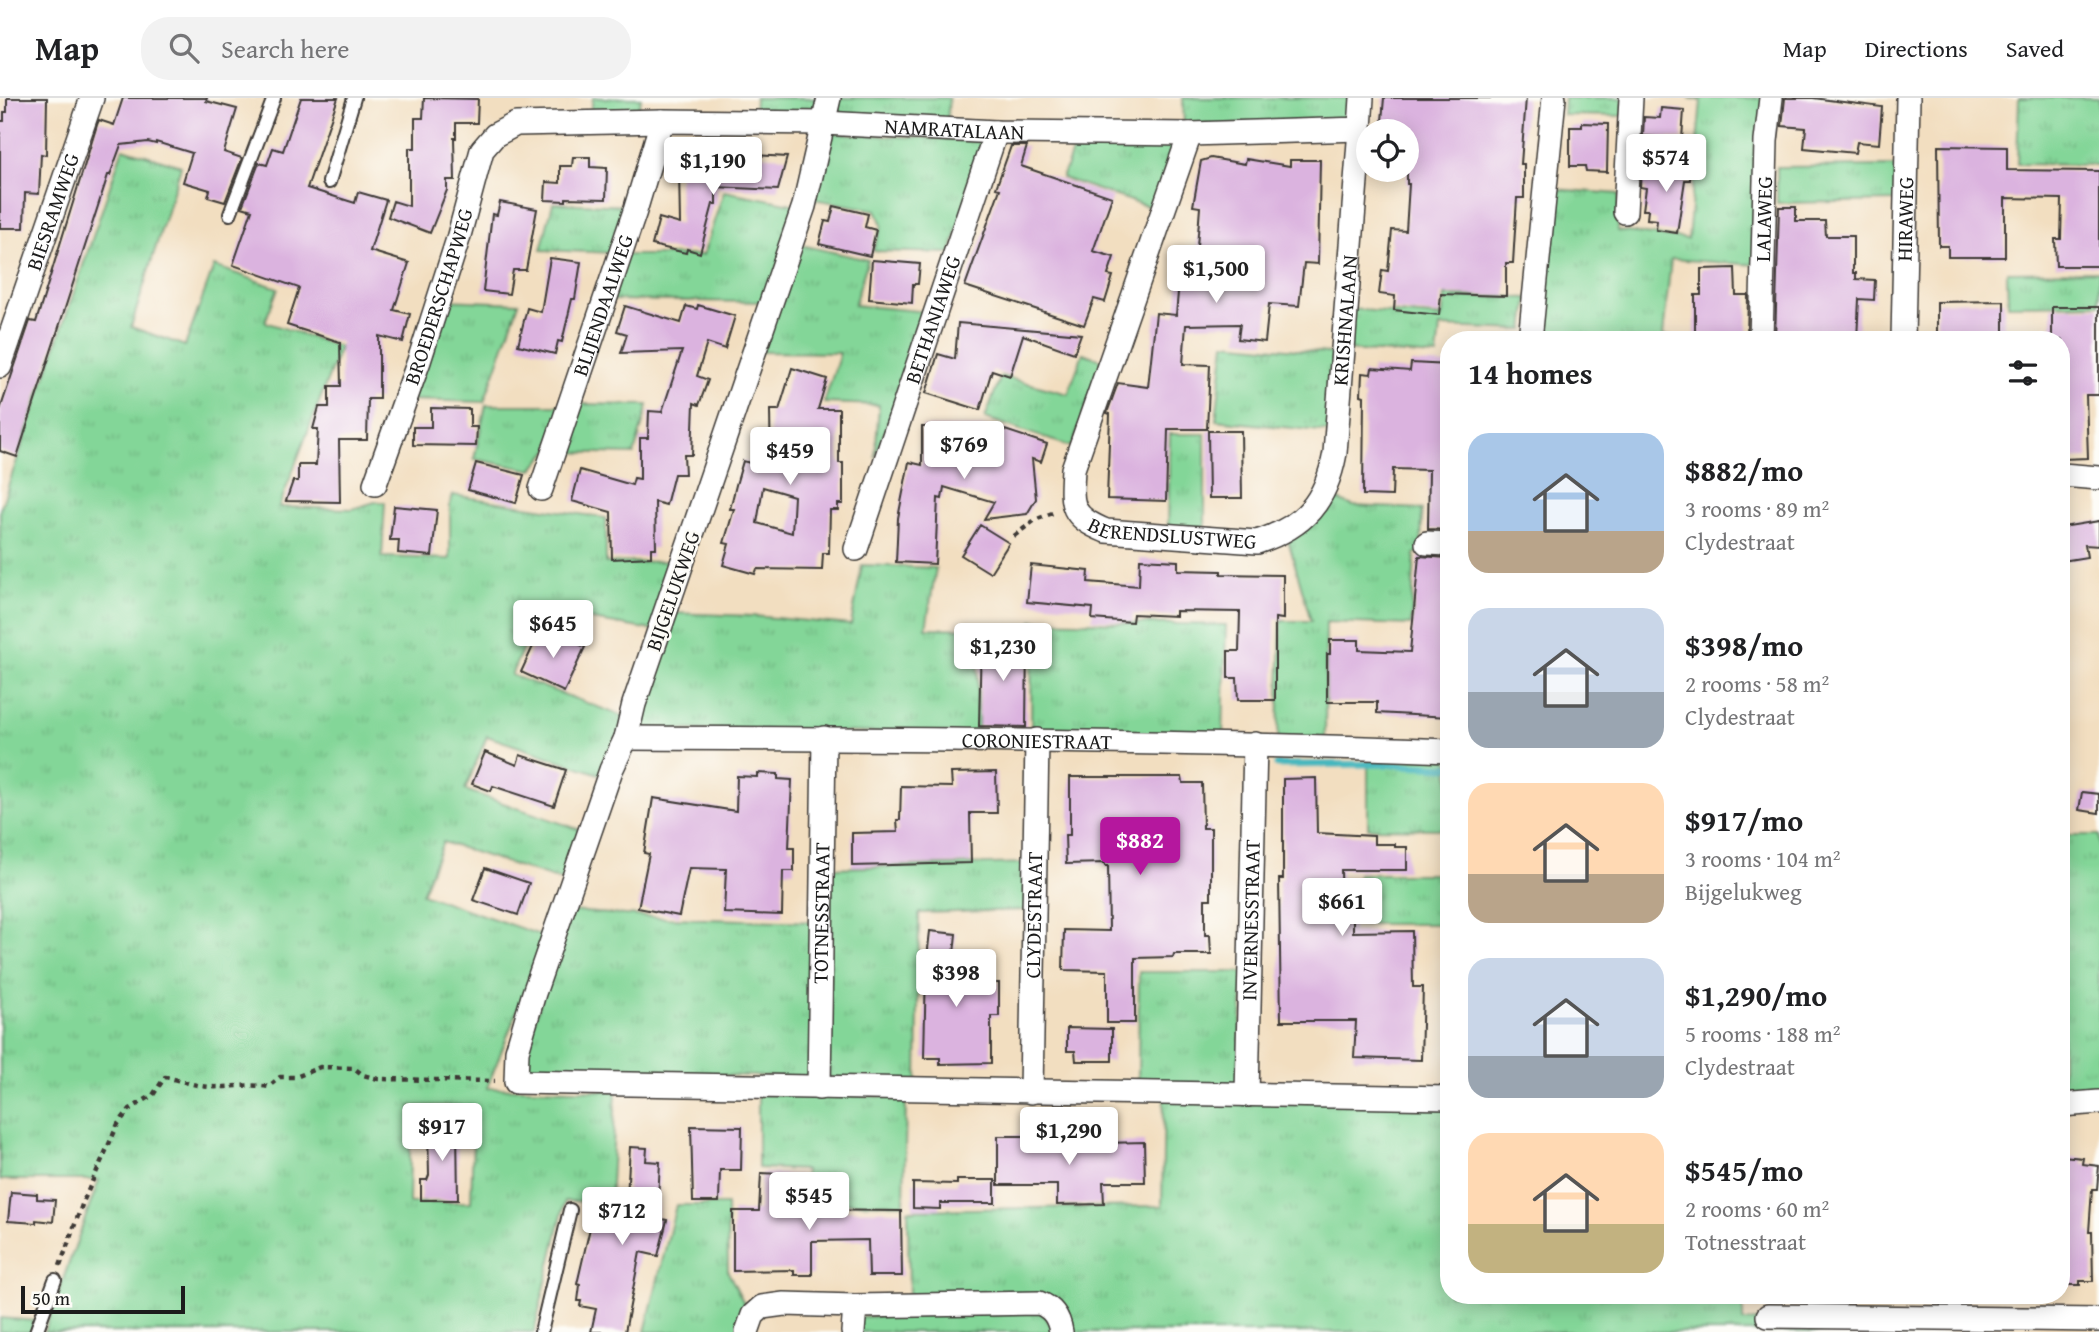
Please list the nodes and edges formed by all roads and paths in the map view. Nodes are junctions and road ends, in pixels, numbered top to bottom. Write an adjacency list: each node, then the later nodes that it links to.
1 (92, 98): 24 (street, BIESRAMWEG)
2 (274, 98): 20 (lane)
3 (354, 98): 18 (lane)
4 (829, 98): 12 (street, BIJGELUKWEG)
5 (1362, 98): 10 (street)
6 (1554, 98): 21 (street)
7 (1631, 98): 19 (street)
8 (1771, 98): 22 (street, LALAWEG)
9 (1908, 98): 23 (street, HIRAWEG)
10 (1361, 119)
11 (662, 121): 12 (street, NAMRATALAAN); 13 (street, NAMRATALAAN); 28 (street, BLIJENDAALWEG)
12 (824, 123): 15 (street, NAMRATALAAN); 33 (street, BIJGELUKWEG)
13 (516, 124): 27 (street, BROEDERSCHAPWEG)
14 (1356, 129): 16 (street, NAMRATALAAN)
15 (996, 132): 16 (street, NAMRATALAAN); 32 (street, BETHANIAWEG)
16 (1189, 134): 29 (street)
17 (1356, 181): 30 (street, KRISHNALAAN)
18 (329, 182)
19 (1625, 212)
20 (230, 214)
21 (1531, 331)
22 (1761, 331)
23 (1903, 331)
24 (0, 366)
25 (2070, 476): 26 (street)
26 (2099, 478)
27 (375, 484)
28 (541, 489)
29 (1072, 505): 30 (street, BERENDSLUSTWEG); 31 (path)
30 (1314, 508)
31 (1014, 536)
32 (856, 549)
33 (626, 738): 34 (street, CORONIESTRAAT); 38 (street, BIJGELUKWEG)
34 (824, 738): 35 (street, CORONIESTRAAT); 39 (street, TOTNESSTRAAT)
35 (1037, 740): 36 (street, CORONIESTRAAT); 40 (street, CLYDESTRAAT)
36 (1255, 744): 37 (street, CORONIESTRAAT); 41 (street, INVERNESSTRAAT)
37 (1440, 751)
38 (516, 1082): 39 (street); 46 (path)
39 (819, 1088): 40 (street)
40 (1031, 1092): 41 (street)
41 (1247, 1095): 42 (street)
42 (1440, 1098)
43 (2099, 1102): 44 (street)
44 (2070, 1104)
45 (569, 1210): 52 (lane)
46 (55, 1280): 51 (lane)
47 (856, 1306): 53 (street); 54 (street); 55 (street)
48 (1887, 1315): 49 (street); 50 (street)
49 (1768, 1316)
50 (2099, 1320)
51 (36, 1332)
52 (541, 1332)
53 (747, 1332)
54 (853, 1332)
55 (1061, 1332)

